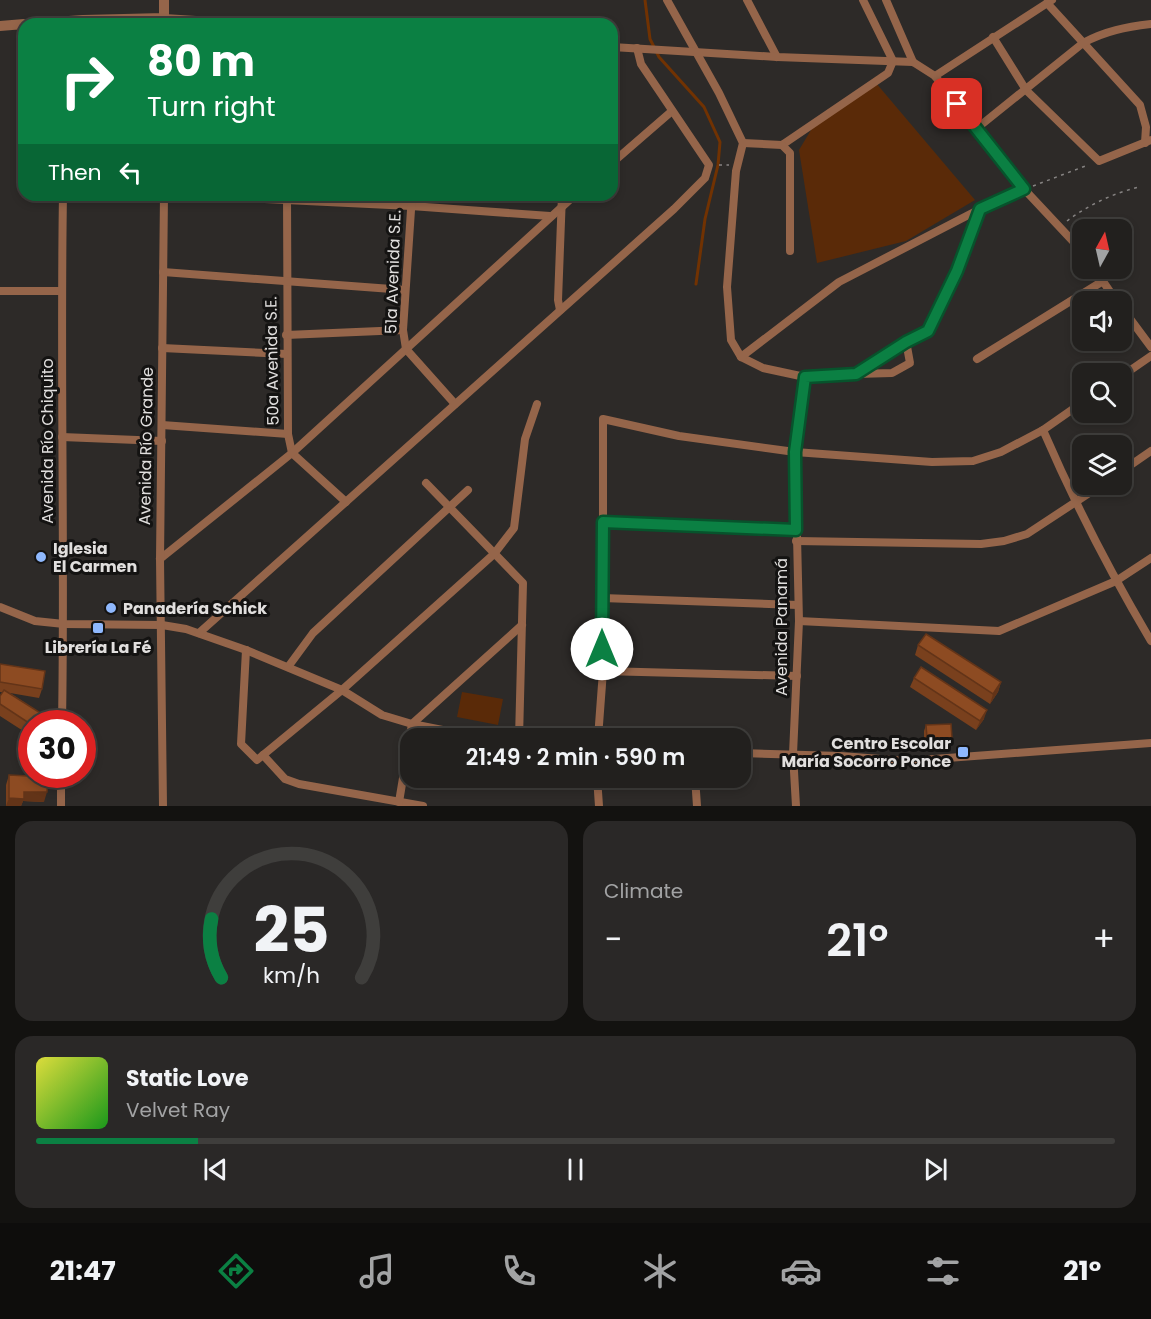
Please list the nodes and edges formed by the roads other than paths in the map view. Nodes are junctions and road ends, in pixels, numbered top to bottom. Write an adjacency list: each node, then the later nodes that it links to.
1 (164, 0): 7 (street)
2 (667, 0): 15 (street)
3 (747, 0): 16 (street)
4 (863, 0): 17 (street)
5 (886, 0): 18 (street)
6 (1050, 1): 11 (street); 12 (street)
7 (164, 18)
8 (1151, 24): 12 (street)
9 (18, 25): 10 (street)
10 (0, 26)
11 (993, 37): 19 (street); 20 (street)
12 (1083, 43): 20 (street); 24 (street)
13 (618, 46): 14 (street)
14 (637, 48): 15 (street); 21 (street)
15 (695, 52): 16 (street); 25 (street)
16 (777, 57): 17 (street)
17 (893, 61): 18 (street); 26 (street)
18 (914, 62): 19 (street)
19 (935, 76): 22 (street)
20 (1026, 90): 23 (street); 24 (street)
21 (672, 111): 27 (street); 49 (street)
22 (967, 118): 23 (street)
23 (976, 129): 28 (street)
24 (1148, 142)
25 (743, 143): 26 (street); 59 (street)
26 (782, 145): 41 (street)
27 (618, 158)
28 (1024, 189): 38 (street); 40 (street)
29 (63, 201): 47 (street, Avenida Río Chiquito)
30 (164, 201): 42 (street, Avenida Río Grande)
31 (287, 201): 44 (street, 50a Avenida S.E.)
32 (342, 201): 36 (street)
33 (411, 201): 36 (street, 51a Avenida S.E.)
34 (561, 201): 37 (street)
35 (567, 201): 37 (street)
36 (411, 206): 39 (street); 45 (street, 51a Avenida S.E.)
37 (561, 206): 39 (street); 49 (street)
38 (980, 209): 53 (street); 59 (street)
39 (550, 216): 56 (street)
40 (1072, 241)
41 (790, 251)
42 (163, 272): 44 (street); 55 (street, Avenida Río Grande)
43 (1103, 281): 48 (street); 60 (street)
44 (286, 282): 45 (street); 52 (street, 50a Avenida S.E.)
45 (405, 290): 51 (street, 51a Avenida S.E.)
46 (0, 291): 47 (street)
47 (61, 291): 70 (street, Avenida Río Chiquito)
48 (1110, 291)
49 (560, 310): 64 (street)
50 (1132, 321): 54 (street)
51 (403, 330): 52 (street); 56 (street, 51a Avenida S.E.)
52 (286, 335): 57 (street, 50a Avenida S.E.)
53 (906, 342): 62 (street); 62 (street)
54 (1151, 347)
55 (162, 348): 57 (street); 67 (street, Avenida Río Grande)
56 (406, 349): 64 (street, 51a Avenida S.E.); 74 (street)
57 (286, 354): 69 (street, 50a Avenida S.E.)
58 (1151, 356): 61 (street)
59 (741, 357): 63 (street)
60 (977, 359)
61 (1132, 369)
62 (856, 374): 63 (street)
63 (805, 377): 73 (street, Avenida Panamá)
64 (455, 404): 79 (street)
65 (537, 404): 85 (street)
66 (1072, 410): 68 (street)
67 (162, 425): 69 (street); 71 (street, Avenida Río Grande)
68 (1043, 430): 73 (street); 80 (street)
69 (288, 434): 74 (street, 50a Avenida S.E.)
70 (62, 437): 71 (street); 93 (street, Avenida Río Chiquito)
71 (162, 441): 87 (street, Avenida Río Grande)
72 (1151, 451): 75 (street)
73 (795, 452): 82 (street); 83 (street, Avenida Panamá)
74 (292, 453): 79 (street); 87 (street)
75 (1132, 464)
76 (426, 483): 81 (street)
77 (468, 490): 81 (street)
78 (1088, 495): 80 (street)
79 (346, 502): 96 (street)
80 (1075, 504): 84 (street); 88 (street)
81 (450, 508): 85 (street); 99 (street)
82 (603, 522): 83 (street); 89 (street)
83 (796, 530): 84 (street, Avenida Panamá)
84 (796, 541): 90 (street, Avenida Panamá)
85 (494, 554): 95 (street); 102 (street)
86 (1151, 558): 88 (street)
87 (160, 559): 94 (street, Avenida Río Grande)
88 (1116, 581): 92 (street); 97 (street)
89 (602, 598): 90 (street); 100 (street)
90 (798, 605): 92 (street, Avenida Panamá)
91 (0, 607): 93 (street)
92 (799, 621): 101 (street, Avenida Panamá)
93 (63, 624): 94 (street); 103 (street, Avenida Río Chiquito)
94 (162, 625): 96 (street); 117 (street, Avenida Río Grande)
95 (522, 626): 104 (street); 106 (street)
96 (199, 633): 98 (street)
97 (1151, 641)
98 (246, 650): 99 (street); 111 (street)
99 (288, 667): 102 (street)
100 (603, 670): 101 (street); 107 (street)
101 (797, 676): 110 (street, Avenida Panamá)
102 (342, 690): 104 (street); 111 (street)
103 (62, 710)
104 (412, 724): 105 (street); 115 (street)
105 (432, 728)
106 (519, 728)
107 (599, 728)
108 (1151, 743): 110 (street)
109 (751, 753): 110 (street)
110 (793, 754): 121 (street, Avenida Panamá)
111 (262, 755): 115 (street)
112 (61, 788): 116 (street)
113 (598, 788): 119 (street)
114 (696, 788): 120 (street)
115 (399, 802): 118 (street)
116 (61, 806)
117 (163, 806)
118 (423, 806)
119 (599, 806)
120 (697, 806)
121 (796, 806)

